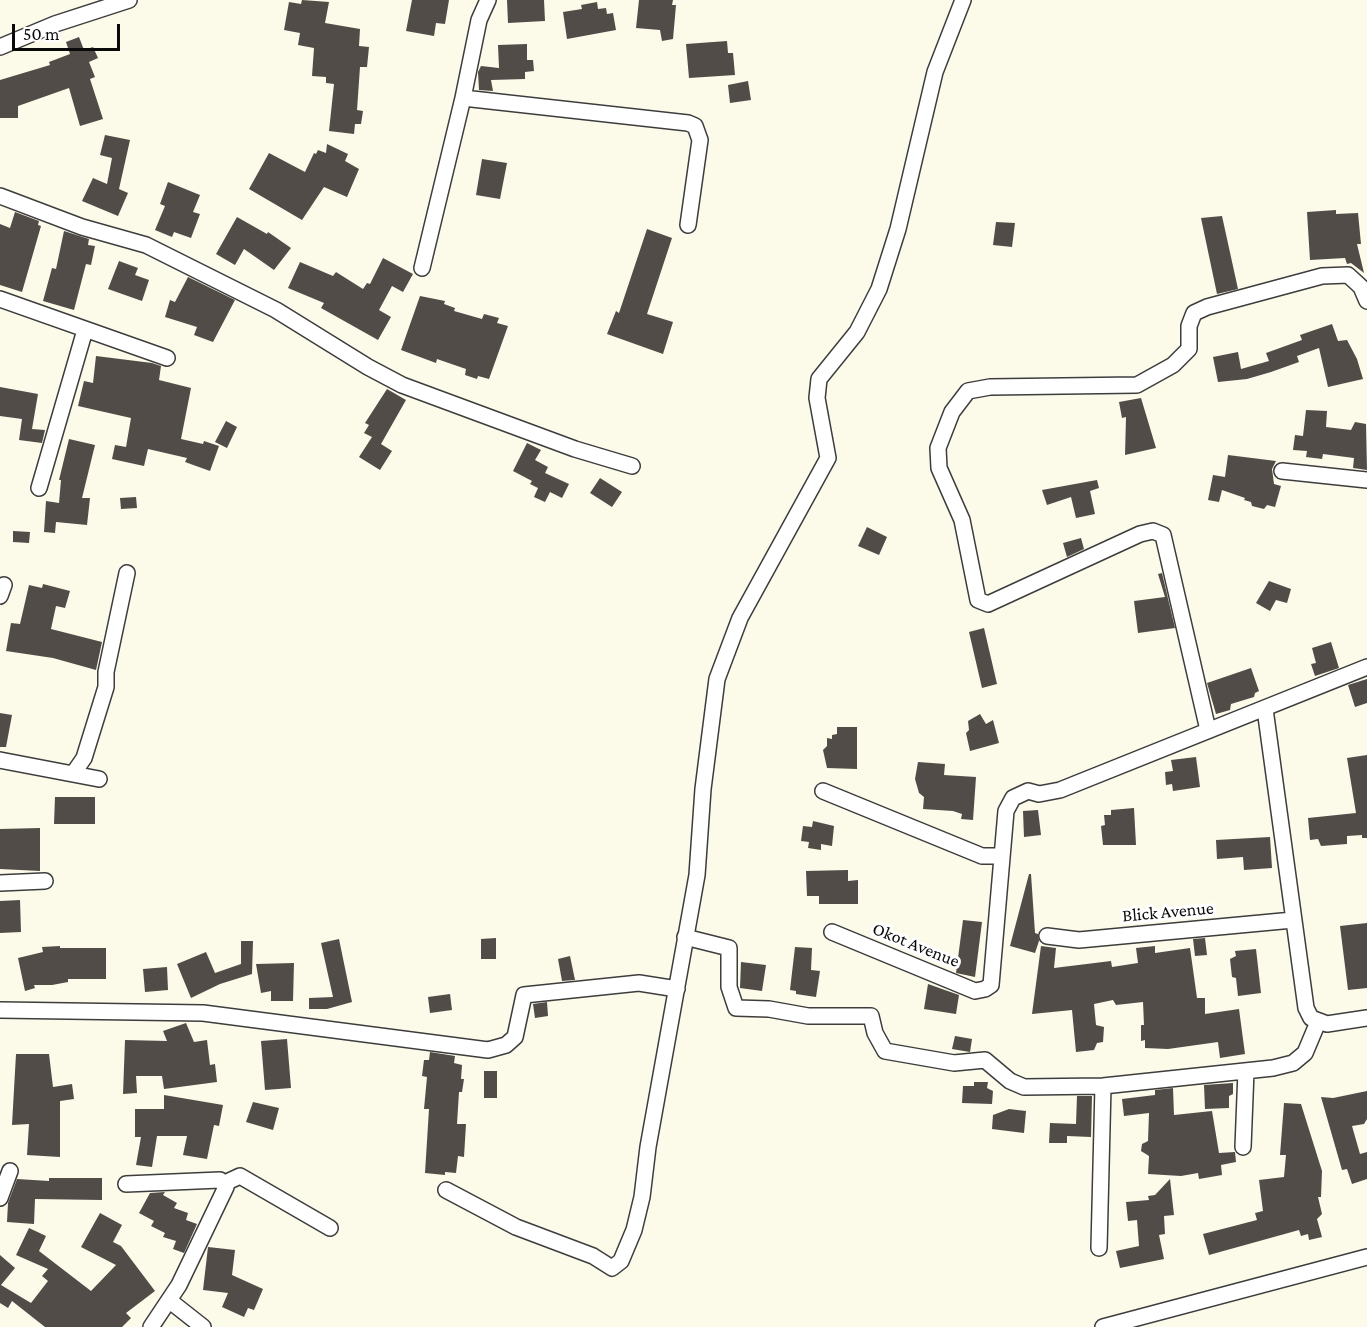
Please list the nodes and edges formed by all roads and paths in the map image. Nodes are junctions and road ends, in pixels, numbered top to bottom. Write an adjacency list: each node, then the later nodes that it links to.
1 (129, 0): 4 (street)
2 (488, 0): 5 (street)
3 (963, 0): 31 (street)
4 (0, 47)
5 (463, 98): 7 (street); 8 (street)
6 (0, 196): 13 (street)
7 (688, 225)
8 (422, 268)
9 (0, 299): 11 (street)
10 (1367, 300): 20 (street)
11 (85, 330): 12 (street); 16 (street)
12 (166, 358)
13 (632, 466)
14 (1282, 471): 15 (street)
15 (1367, 480)
16 (39, 488)
17 (127, 573): 22 (street)
18 (1367, 667): 19 (street)
19 (1264, 710): 20 (street); 28 (street)
20 (1209, 730): 25 (street)
21 (0, 760): 22 (street)
22 (74, 774): 23 (street)
23 (99, 779)
24 (823, 791): 25 (street)
25 (1002, 856): 29 (street, Okot Avenue)
26 (45, 881): 27 (street)
27 (0, 883)
28 (1293, 920): 30 (street, Blick Avenue); 35 (street)
29 (832, 932)
30 (1047, 936)
31 (685, 937): 32 (street); 37 (street)
32 (677, 989): 33 (street); 42 (street)
33 (0, 1010)
34 (1367, 1018): 35 (street)
35 (1318, 1022): 36 (street)
36 (1246, 1071): 37 (street); 38 (street)
37 (1104, 1086): 45 (street)
38 (1243, 1147)
39 (10, 1171): 43 (street)
40 (225, 1183): 41 (street); 44 (street); 47 (street)
41 (126, 1184)
42 (446, 1190)
43 (0, 1198)
44 (330, 1228)
45 (1099, 1248)
46 (1367, 1257): 50 (street)
47 (170, 1301): 48 (street); 49 (street)
48 (151, 1327)
49 (203, 1327)
50 (1103, 1327)

